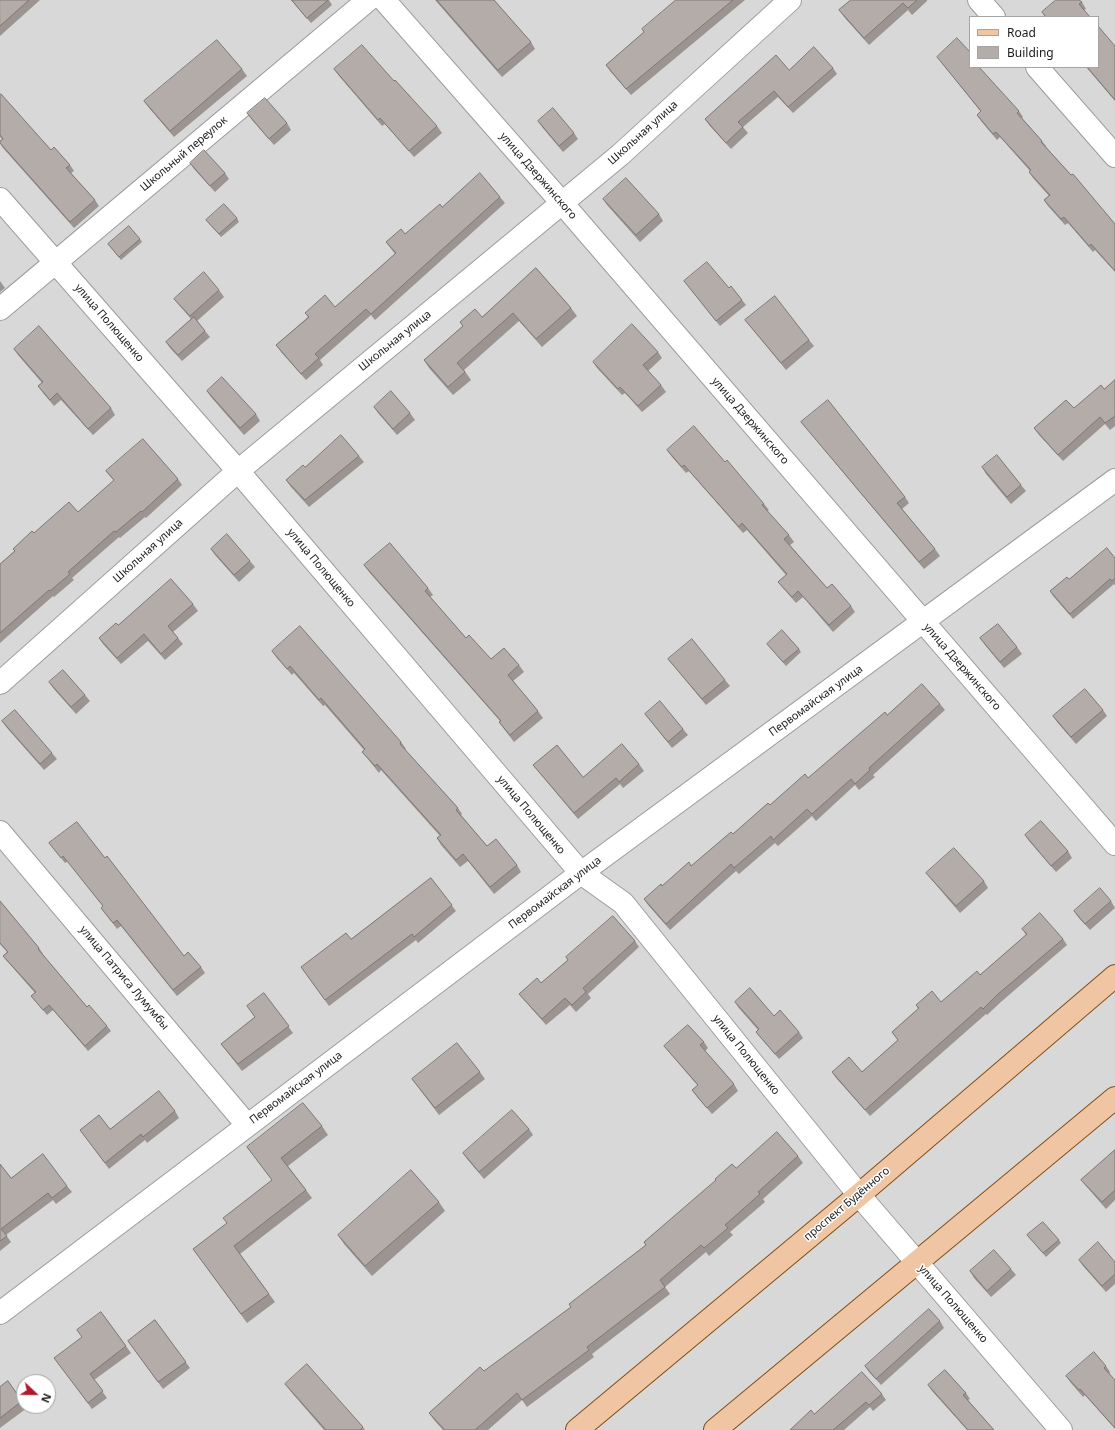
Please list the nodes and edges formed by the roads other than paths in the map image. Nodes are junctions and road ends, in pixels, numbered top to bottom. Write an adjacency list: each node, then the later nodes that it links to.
1 (368, 0): 10 (street, Школьный переулок)
2 (384, 0): 9 (street, улица Дзержинского)
3 (790, 0): 9 (street, Школьная улица)
4 (979, 0): 5 (street)
5 (993, 16)
6 (1038, 68): 7 (street)
7 (1115, 156)
8 (0, 199): 10 (street, улица Полющенко)
9 (563, 204): 12 (street, Школьная улица); 14 (street, улица Дзержинского)
10 (55, 262): 11 (street, Школьный переулок); 12 (street, улица Полющенко)
11 (0, 308)
12 (238, 471): 15 (street, Школьная улица); 18 (street, улица Полющенко)
13 (1115, 480): 14 (street, Первомайская улица)
14 (923, 621): 17 (street, улица Дзержинского); 18 (street, Первомайская улица)
15 (0, 683)
16 (0, 832): 21 (street, улица Патриса Лумумбы)
17 (1115, 844)
18 (581, 873): 21 (street, Первомайская улица); 22 (street, улица Полющенко)
19 (1115, 976): 22 (main road, проспект Будённого)
20 (1115, 1098): 23 (main road)
21 (247, 1124): 24 (street, Первомайская улица)
22 (859, 1195): 23 (street, улица Полющенко); 25 (main road, проспект Будённого)
23 (917, 1262): 26 (main road); 27 (street, улица Полющенко)
24 (0, 1313)
25 (577, 1430)
26 (715, 1430)
27 (1061, 1430)

